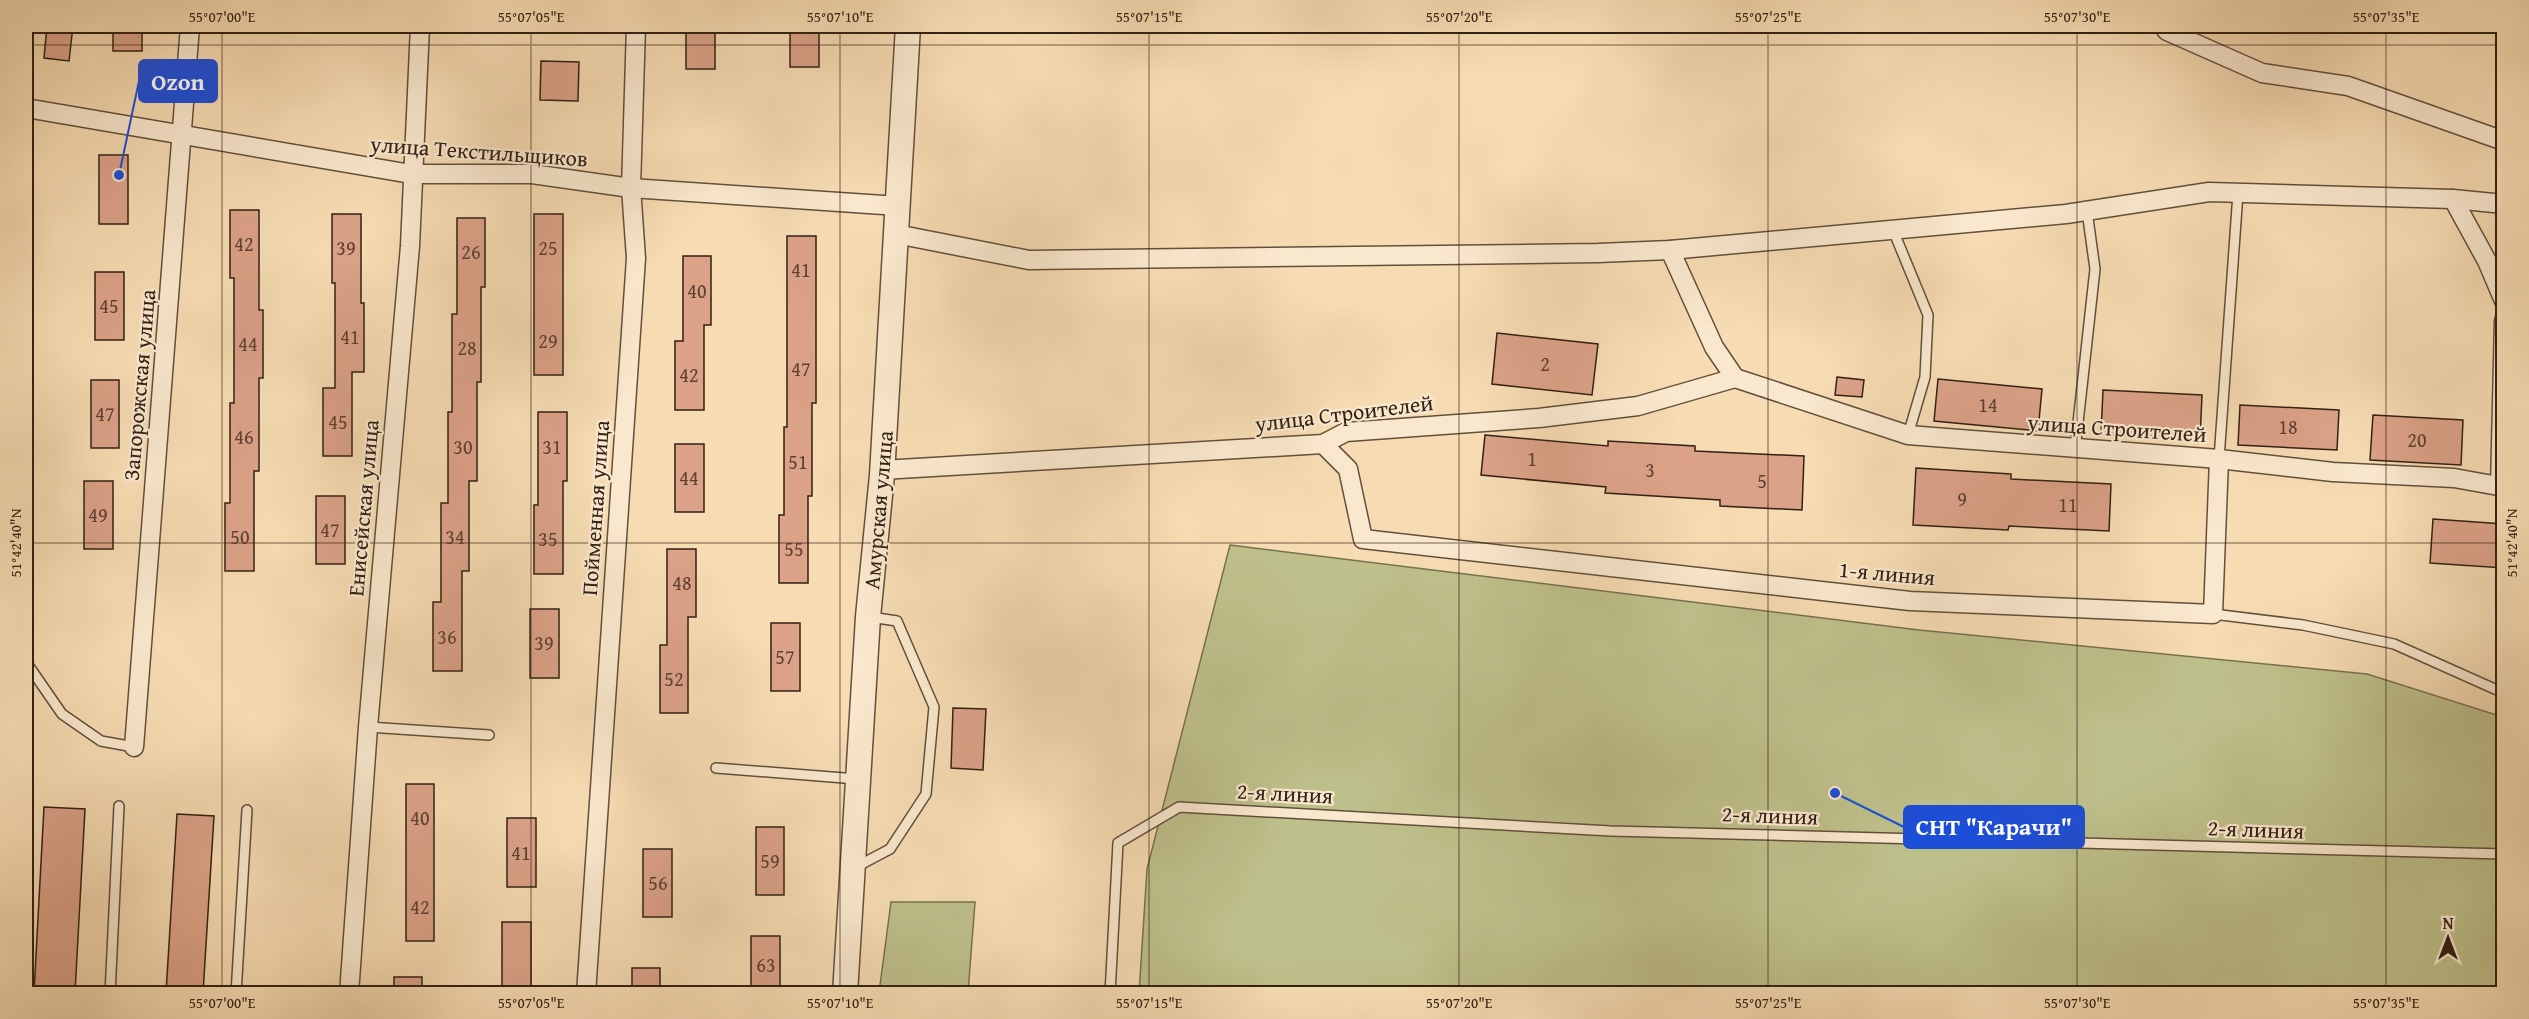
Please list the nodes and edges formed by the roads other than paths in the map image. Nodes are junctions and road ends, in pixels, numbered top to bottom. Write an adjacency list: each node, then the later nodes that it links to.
1 (190, 26): 7 (street, Запорожская улица)
2 (420, 26): 9 (street, Енисейская улица)
3 (636, 26): 10 (street, Пойменная улица)
4 (908, 26): 14 (street, Амурская улица)
5 (2163, 26): 8 (street)
6 (26, 108): 7 (street, улица Текстильщиков)
7 (183, 134): 9 (street, улица Текстильщиков); 34 (street, Запорожская улица)
8 (2504, 141)
9 (411, 174): 10 (street, улица Текстильщиков); 32 (street, Енисейская улица)
10 (631, 188): 14 (street, улица Текстильщиков); 44 (street, Пойменная улица)
11 (2238, 193): 12 (street); 15 (street); 25 (lane)
12 (2453, 199): 13 (street); 19 (street)
13 (2504, 204)
14 (898, 206): 17 (street, Амурская улица)
15 (2087, 211): 16 (street); 24 (lane)
16 (1893, 230): 18 (street); 22 (lane)
17 (896, 234): 18 (street); 26 (street, Амурская улица)
18 (1670, 250): 21 (street)
19 (2504, 301)
20 (2504, 321): 27 (street)
21 (1734, 378): 22 (street, улица Строителей); 23 (street, улица Строителей)
22 (1908, 435): 24 (street, улица Строителей)
23 (1323, 444): 26 (street, улица Строителей); 28 (street, 1-я линия)
24 (2075, 450): 25 (street, улица Строителей)
25 (2219, 459): 27 (street, улица Строителей); 28 (street)
26 (882, 470): 29 (street, Амурская улица)
27 (2501, 487)
28 (2212, 614): 31 (lane, 1-я линия)
29 (868, 617): 36 (street, Амурская улица); 40 (lane)
30 (26, 662): 34 (lane)
31 (2504, 691)
32 (368, 727): 33 (lane); 43 (street, Енисейская улица)
33 (489, 735)
34 (134, 747)
35 (716, 768): 36 (lane)
36 (858, 779): 40 (street, Амурская улица)
37 (119, 806): 41 (lane)
38 (247, 810): 42 (lane)
39 (2504, 854): 46 (lane, 2-я линия)
40 (854, 869): 45 (street, Амурская улица)
41 (110, 993)
42 (236, 993)
43 (349, 993)
44 (586, 993)
45 (845, 993)
46 (1110, 993)

